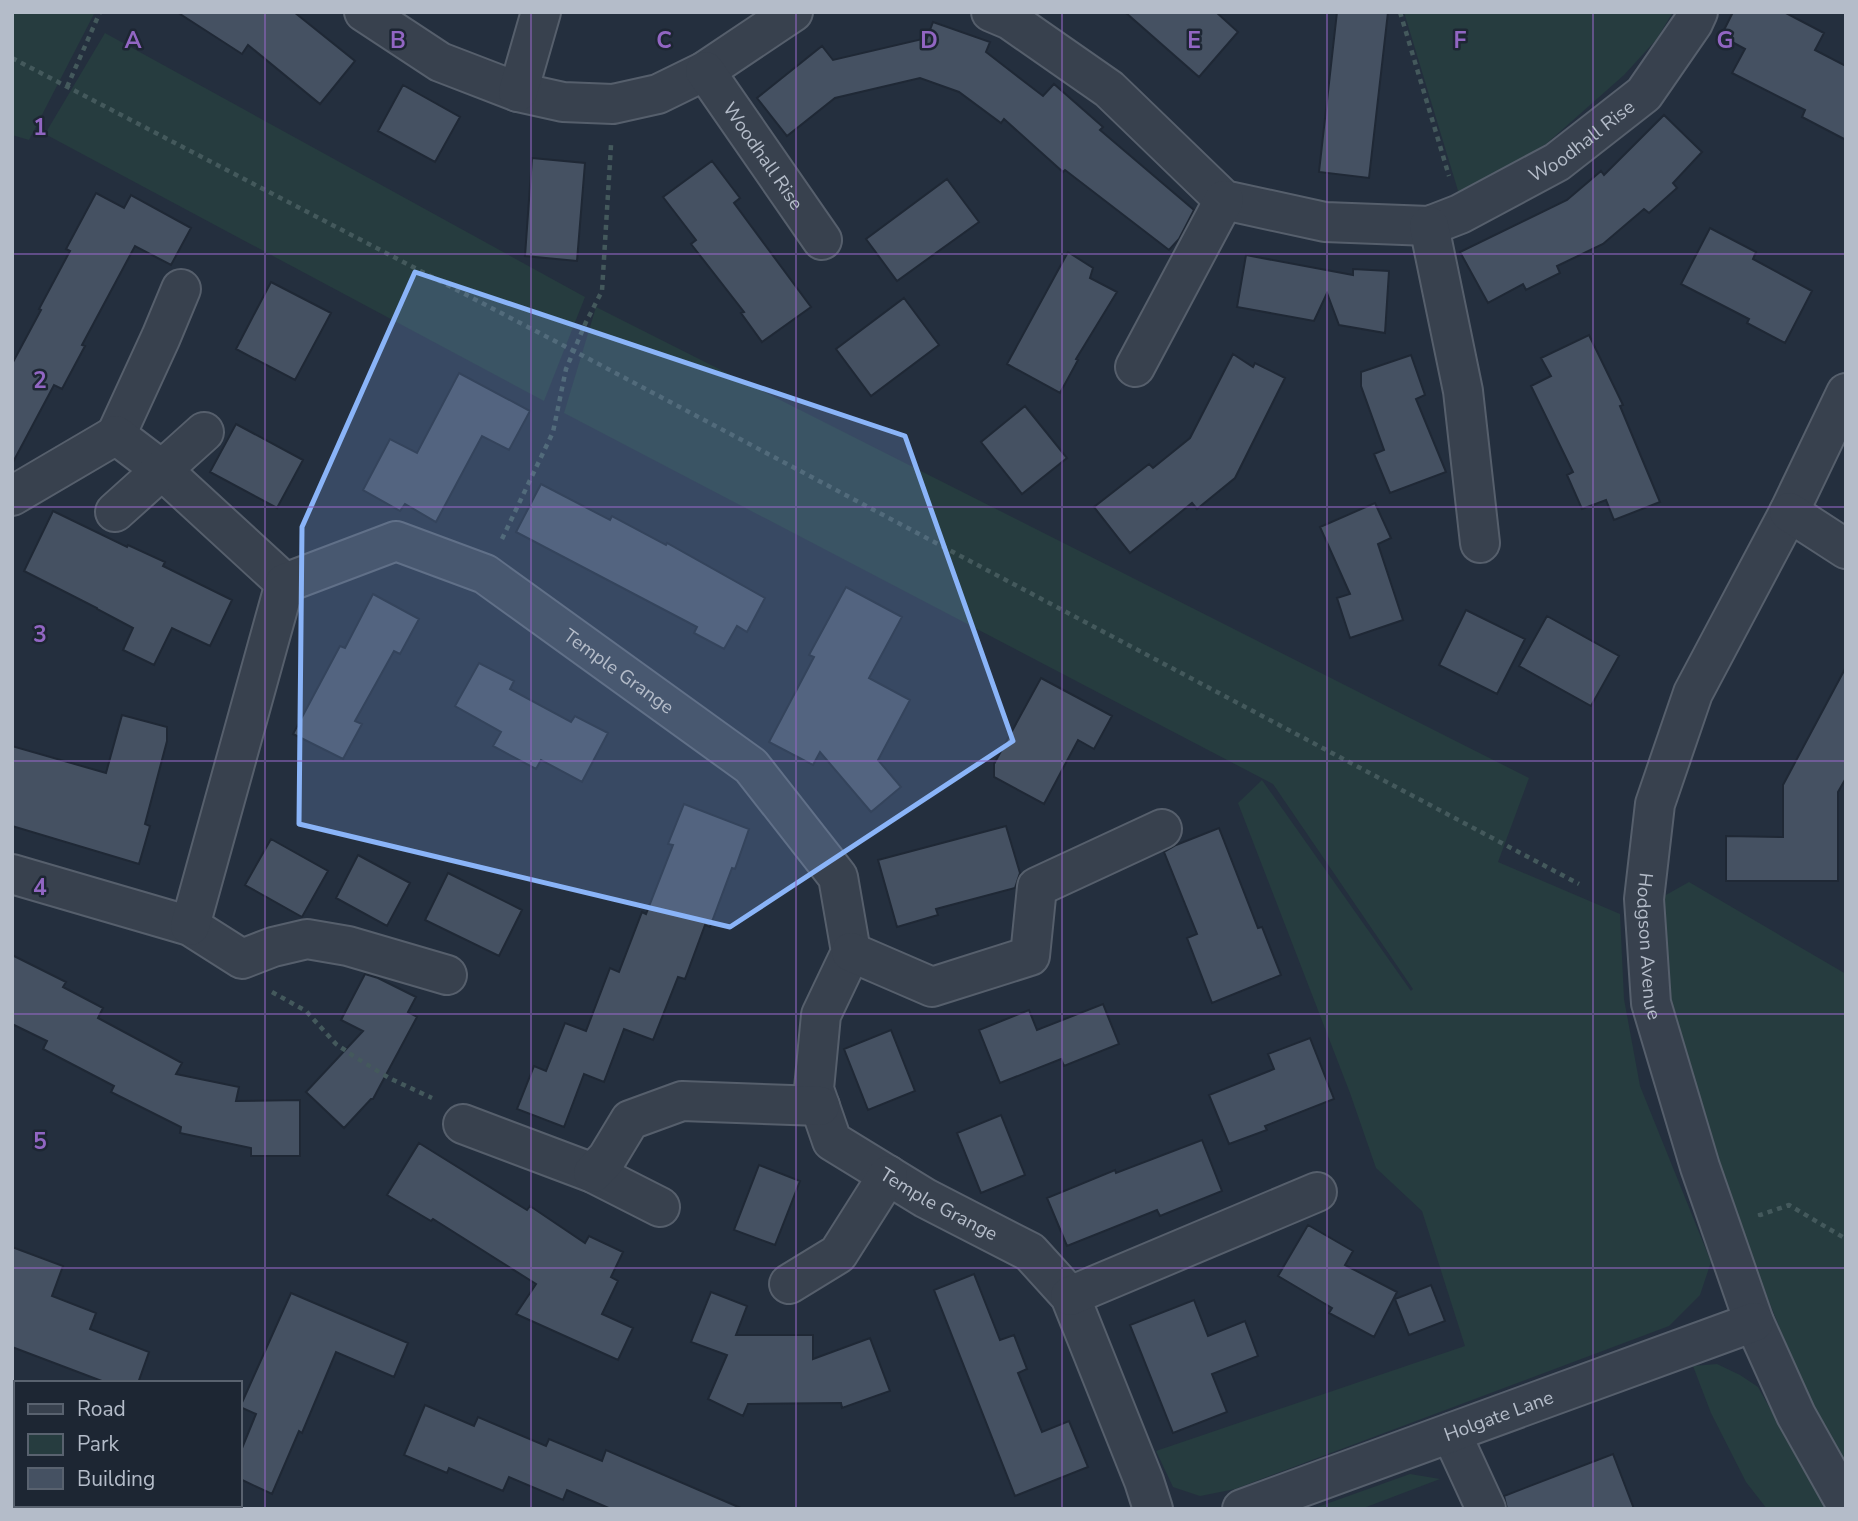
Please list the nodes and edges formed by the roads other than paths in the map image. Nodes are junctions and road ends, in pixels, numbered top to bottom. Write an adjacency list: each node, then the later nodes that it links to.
1 (364, 12): 7 (street)
2 (541, 12): 7 (street)
3 (793, 12): 6 (street)
4 (991, 12): 8 (street)
5 (1698, 12): 9 (street, Woodhall Rise)
6 (705, 71): 7 (street); 10 (street, Woodhall Rise)
7 (518, 92)
8 (1224, 200): 9 (street); 12 (street)
9 (1445, 220): 20 (street)
10 (822, 240)
11 (181, 289): 15 (street)
12 (1135, 367)
13 (1846, 393): 19 (street, Hodgson Avenue)
14 (204, 432): 16 (street)
15 (116, 435): 16 (street); 17 (street)
16 (162, 470): 18 (street); 22 (street)
17 (12, 496)
18 (115, 512)
19 (1789, 512): 21 (street); 36 (street, Hodgson Avenue)
20 (1480, 543)
21 (1846, 549)
22 (285, 583): 25 (street); 26 (street, Temple Grange)
23 (1161, 829): 26 (street)
24 (17, 876): 25 (street)
25 (190, 926): 27 (street)
26 (851, 952): 28 (street, Temple Grange)
27 (447, 975)
28 (820, 1106): 30 (street); 31 (street, Temple Grange)
29 (463, 1124): 30 (street)
30 (593, 1173): 33 (street)
31 (888, 1175): 34 (street); 35 (street, Temple Grange)
32 (1317, 1192): 35 (street)
33 (660, 1207)
34 (789, 1284)
35 (1070, 1296): 39 (street, Temple Grange)
36 (1754, 1322): 37 (street, Holgate Lane); 38 (street, Hodgson Avenue)
37 (1451, 1433): 40 (street, Holgate Lane); 41 (street)
38 (1846, 1504)
39 (1153, 1509)
40 (1242, 1509)
41 (1486, 1509)

